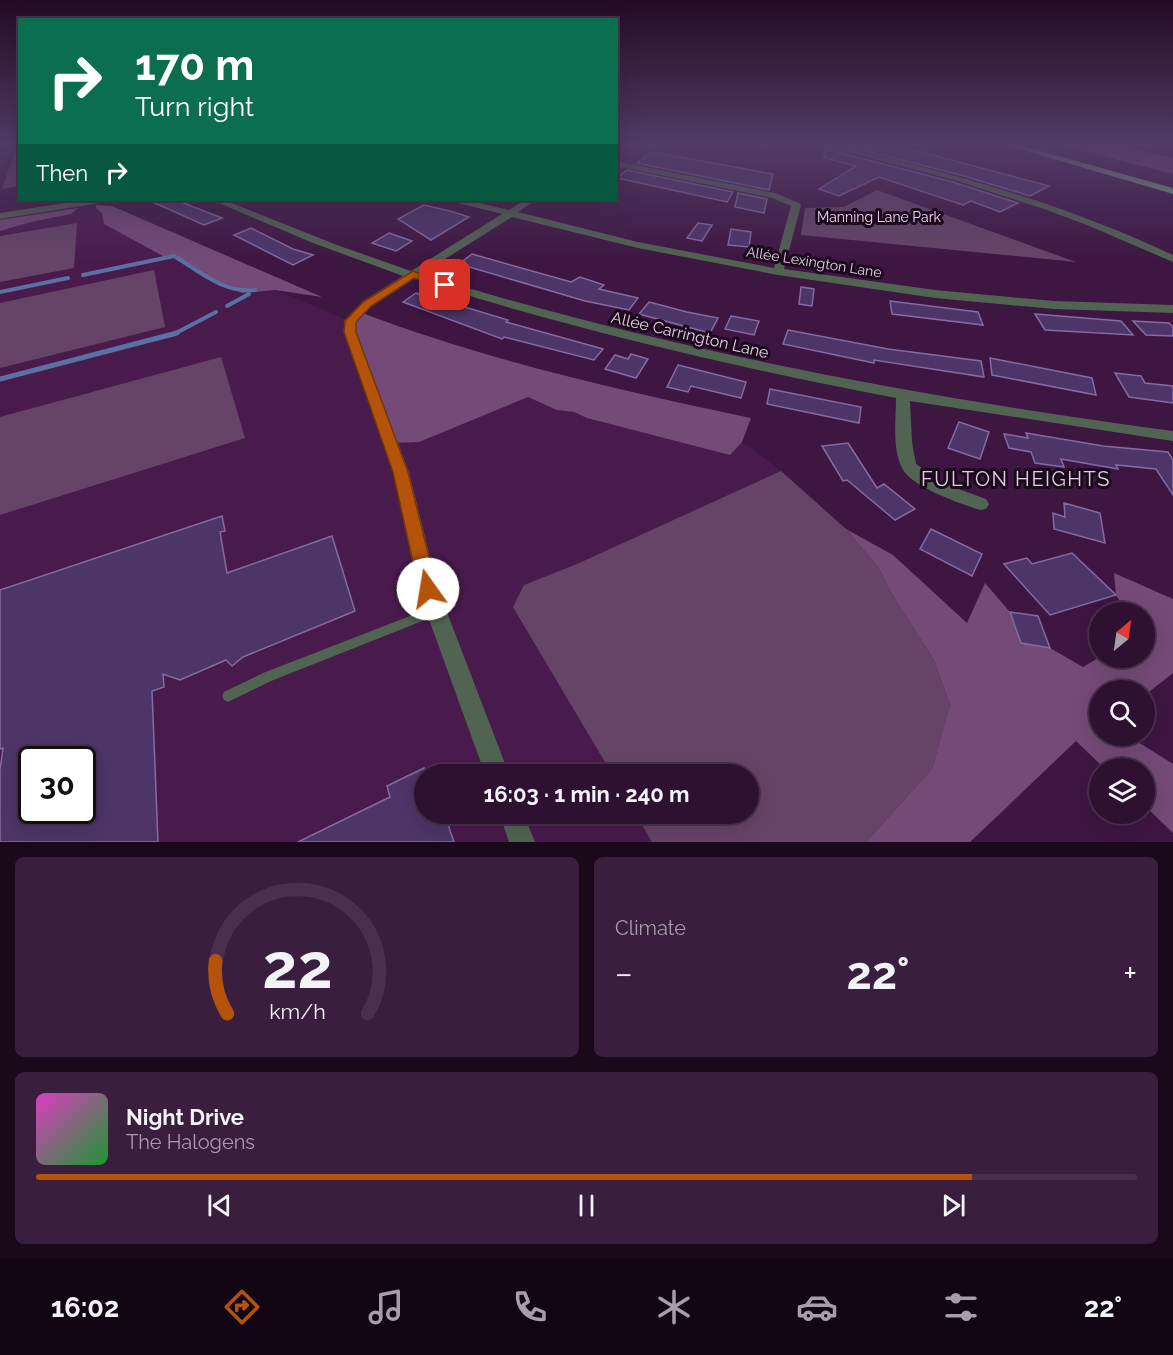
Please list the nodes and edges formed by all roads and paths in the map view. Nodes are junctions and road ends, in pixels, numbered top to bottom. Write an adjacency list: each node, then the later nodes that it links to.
1 (717, 184): 12 (street)
2 (969, 184): 11 (street)
3 (1149, 184): 4 (highway)
4 (1173, 191)
5 (93, 201): 10 (street)
6 (219, 201): 13 (street, Allée Carrington Lane)
7 (461, 201): 9 (street, Allée Lexington Lane)
8 (529, 201): 9 (street)
9 (510, 213): 12 (street, Allée Lexington Lane); 13 (street)
10 (0, 216)
11 (1173, 259)
12 (778, 272): 14 (street, Allée Lexington Lane)
13 (413, 274): 15 (street, Allée Carrington Lane); 18 (street)
14 (1173, 309)
15 (903, 397): 16 (street, Allée Carrington Lane); 17 (street)
16 (1173, 436)
17 (980, 504)
18 (436, 611): 19 (lane); 20 (street)
19 (228, 696)
20 (493, 764)
21 (515, 824): 22 (street)
22 (522, 842)

